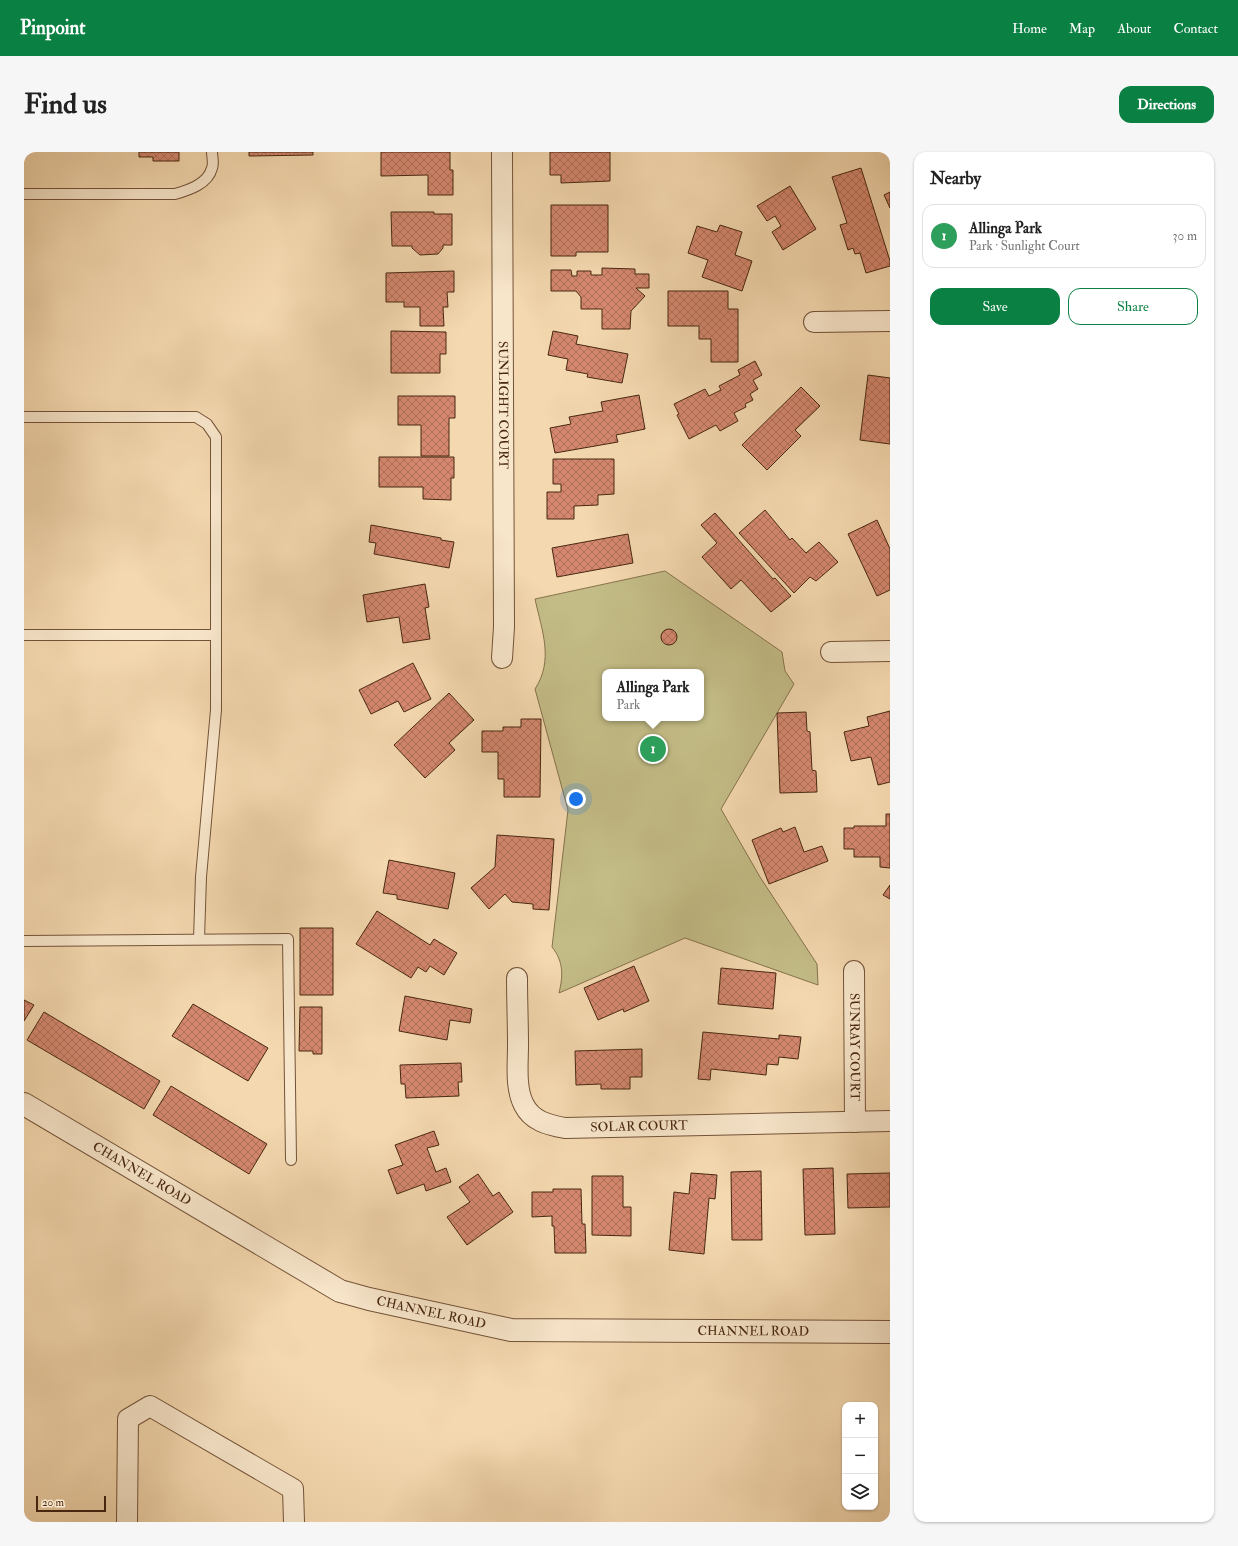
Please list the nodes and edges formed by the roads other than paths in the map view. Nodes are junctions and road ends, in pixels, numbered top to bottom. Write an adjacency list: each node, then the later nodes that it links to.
1 (212, 152): 3 (lane)
2 (502, 152): 11 (street, SUNLIGHT COURT)
3 (24, 194)
4 (890, 321): 5 (street)
5 (814, 322)
6 (24, 418): 8 (lane)
7 (24, 635): 8 (lane)
8 (216, 635): 12 (lane)
9 (890, 651): 10 (street)
10 (831, 652)
11 (502, 658)
12 (198, 939): 13 (lane); 19 (lane)
13 (24, 941)
14 (854, 972): 18 (street, SUNRAY COURT)
15 (517, 978): 18 (street, SOLAR COURT)
16 (24, 1104): 20 (street, CHANNEL ROAD)
17 (890, 1121): 18 (street, SOLAR COURT)
18 (855, 1122)
19 (292, 1160)
20 (890, 1332)
21 (127, 1522): 22 (street)
22 (294, 1522)

